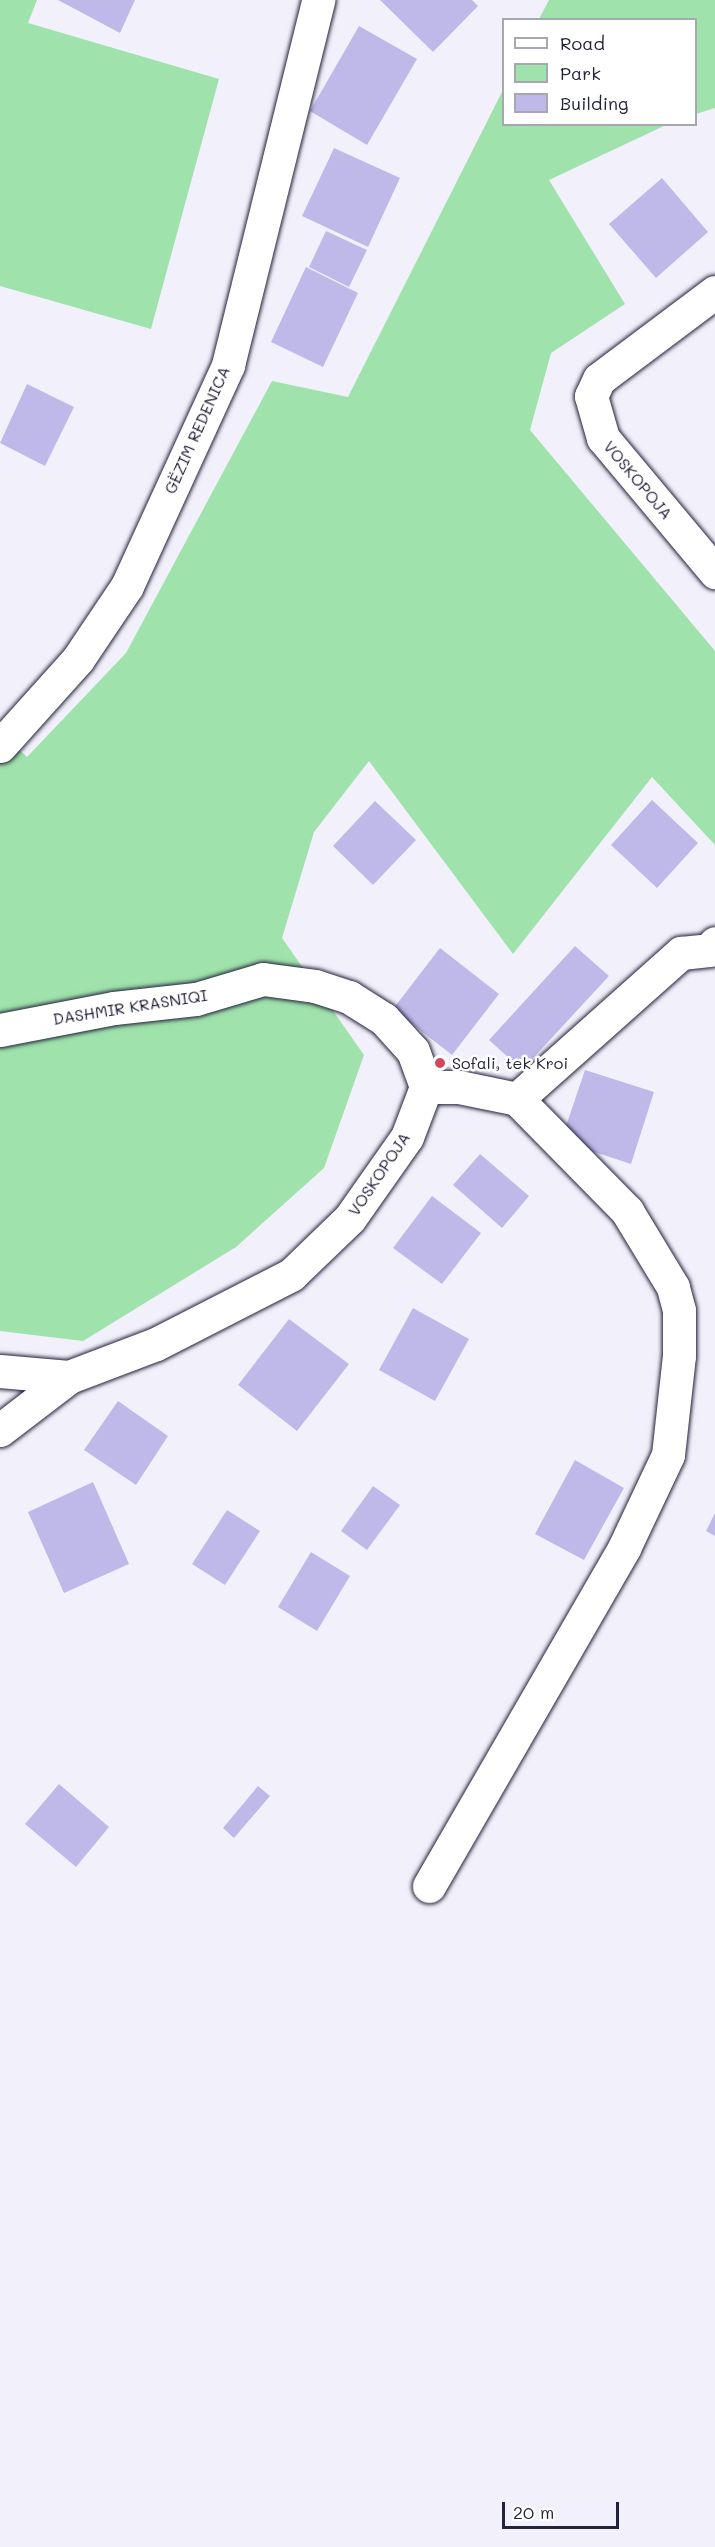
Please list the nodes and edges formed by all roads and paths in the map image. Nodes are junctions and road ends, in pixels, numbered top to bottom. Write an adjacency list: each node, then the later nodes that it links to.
1 (318, 0): 4 (street, GËZIM REDENICA)
2 (715, 292): 3 (street, VOSKOPOJA)
3 (715, 572)
4 (0, 747)
5 (713, 951): 8 (street)
6 (0, 1030): 7 (street, DASHMIR KRASNIQI)
7 (426, 1088): 8 (street); 10 (street, VOSKOPOJA)
8 (517, 1099): 12 (street)
9 (0, 1371): 10 (street, VOSKOPOJA)
10 (69, 1377): 11 (street)
11 (0, 1430)
12 (429, 1886)

